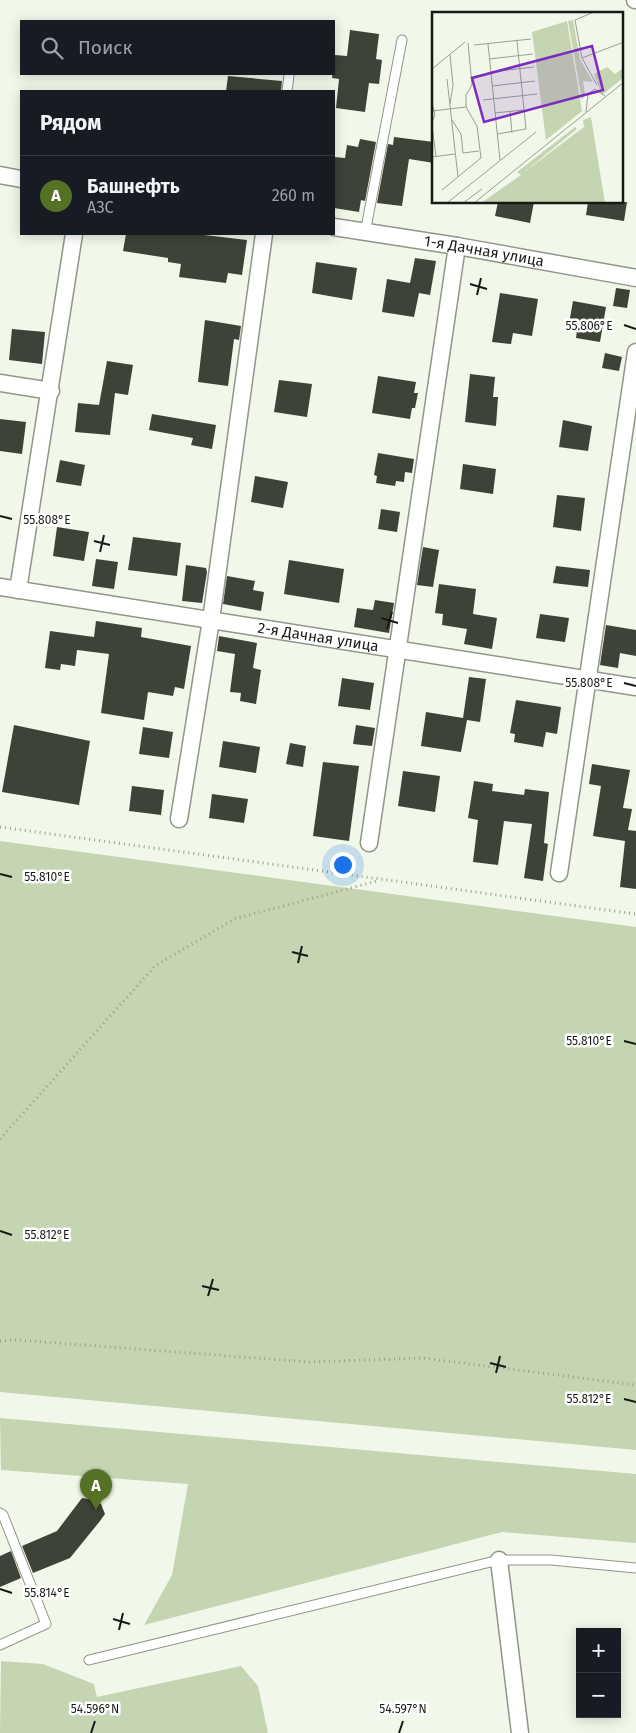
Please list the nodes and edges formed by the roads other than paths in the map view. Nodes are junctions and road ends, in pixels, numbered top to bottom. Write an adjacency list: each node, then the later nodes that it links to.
1 (402, 40): 7 (lane)
2 (289, 76): 3 (lane)
3 (287, 90)
4 (0, 175): 5 (street)
5 (20, 179)
6 (335, 227): 7 (street, 1-я Дачная улица)
7 (364, 232): 10 (street, 1-я Дачная улица)
8 (74, 235): 14 (street)
9 (264, 235): 17 (street)
10 (457, 246): 11 (street, 1-я Дачная улица); 18 (street)
11 (636, 278)
12 (636, 352): 19 (street)
13 (0, 383): 14 (street)
14 (51, 391): 16 (street)
15 (0, 587): 16 (street, 2-я Дачная улица)
16 (18, 590): 17 (street, 2-я Дачная улица)
17 (211, 620): 18 (street, 2-я Дачная улица); 21 (street)
18 (398, 650): 19 (street, 2-я Дачная улица); 22 (street)
19 (588, 678): 20 (street, 2-я Дачная улица); 23 (street)
20 (636, 686)
21 (179, 819)
22 (369, 843)
23 (559, 873)
24 (0, 1513): 27 (lane)
25 (499, 1560): 26 (lane); 28 (lane); 29 (street)
26 (636, 1568)
27 (0, 1645)
28 (89, 1660)
29 (520, 1733)

